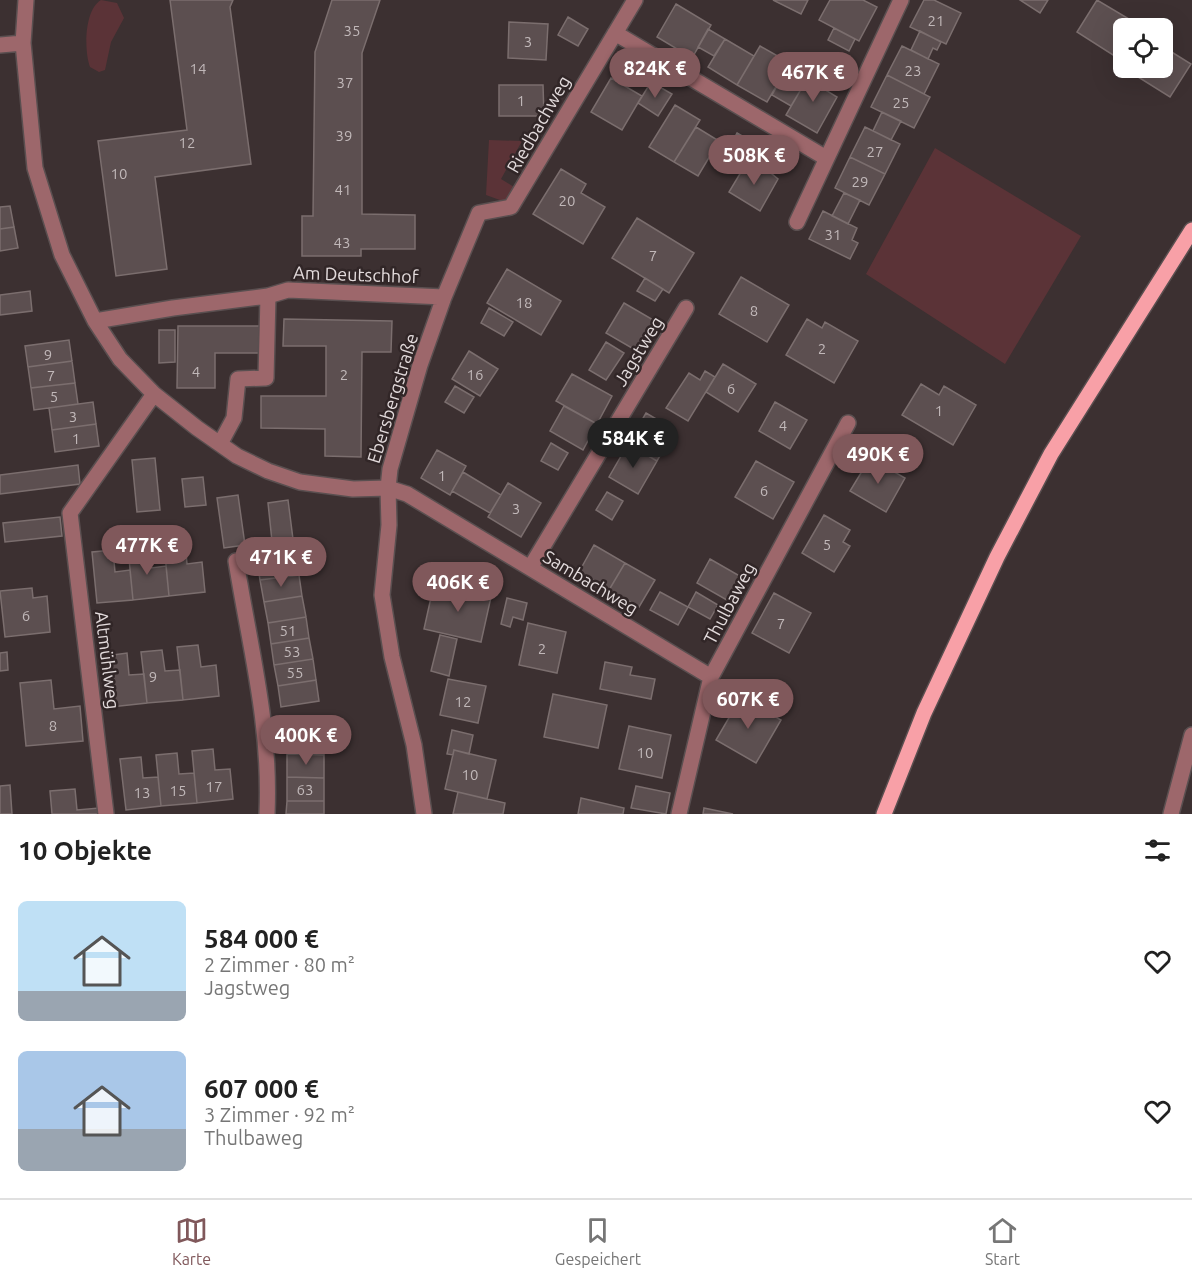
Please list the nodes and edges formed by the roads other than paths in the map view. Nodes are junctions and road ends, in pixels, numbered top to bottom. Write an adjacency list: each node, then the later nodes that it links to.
1 (26, 0): 5 (street)
2 (634, 0): 4 (street, Riedbachweg)
3 (901, 0): 7 (street)
4 (615, 33): 7 (street); 8 (street, Riedbachweg)
5 (23, 43): 6 (street); 14 (street)
6 (0, 45)
7 (826, 158): 9 (street)
8 (479, 213): 12 (street, Ebersbergstraße)
9 (797, 222)
10 (1192, 230): 27 (main road)
11 (268, 296): 12 (street, Am Deutschhof); 14 (street, Am Deutschhof); 17 (street)
12 (444, 297): 18 (street, Ebersbergstraße)
13 (686, 308): 20 (street, Jagstweg)
14 (95, 321): 15 (street)
15 (154, 394): 17 (street); 23 (street, Altmühlweg)
16 (848, 423): 21 (street, Thulbaweg)
17 (220, 444): 18 (street)
18 (388, 488): 20 (street, Sambachweg); 25 (street, Ebersbergstraße)
19 (236, 561): 24 (street)
20 (530, 568): 21 (street, Sambachweg)
21 (711, 677): 26 (street, Thulbaweg)
22 (1192, 735): 28 (street)
23 (106, 814)
24 (267, 814)
25 (424, 814)
26 (679, 814)
27 (884, 814)
28 (1171, 814)

